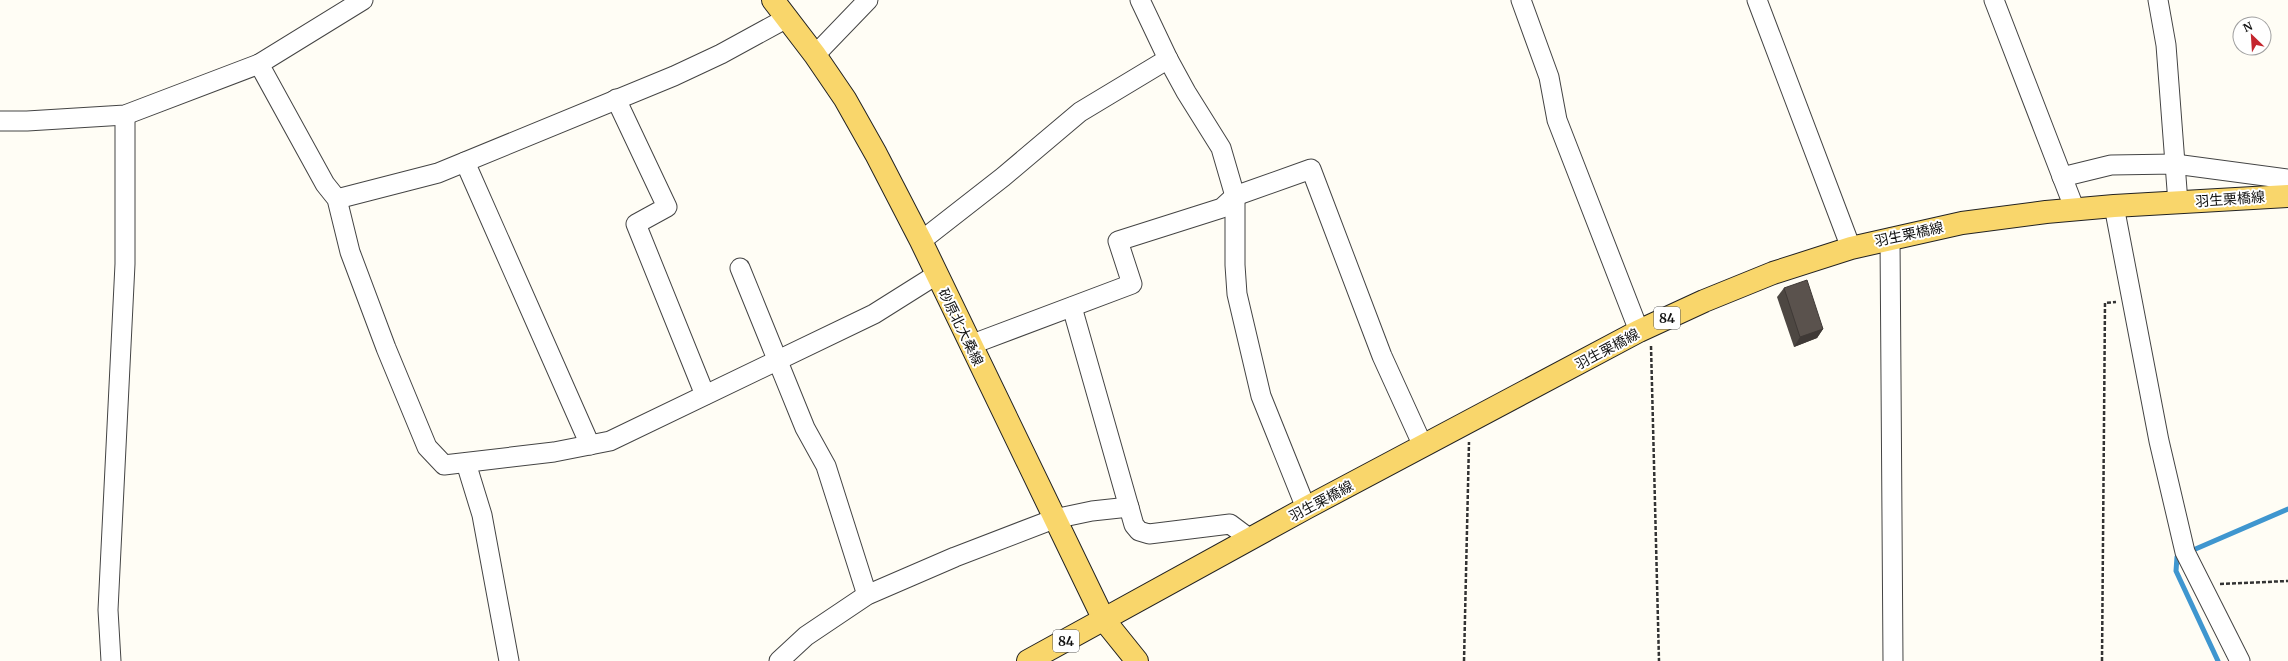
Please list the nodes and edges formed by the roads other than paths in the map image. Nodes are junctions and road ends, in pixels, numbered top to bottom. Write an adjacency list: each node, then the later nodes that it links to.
1 (363, 0): 12 (street)
2 (773, 0): 9 (main road, 砂原北大桑線)
3 (868, 0): 10 (street)
4 (1140, 0): 11 (street)
5 (1521, 0): 32 (street)
6 (1757, 0): 28 (street)
7 (1994, 0): 18 (street)
8 (2158, 0): 17 (street)
9 (787, 18): 10 (main road, 砂原北大桑線); 13 (street)
10 (816, 55): 27 (main road, 砂原北大桑線)
11 (1168, 59): 20 (street); 27 (street)
12 (259, 64): 14 (street); 22 (street)
13 (616, 99): 16 (street); 35 (street)
14 (125, 115): 15 (street); 46 (street)
15 (0, 121)
16 (465, 162): 22 (street); 36 (street)
17 (2175, 164): 18 (street); 19 (street); 23 (street)
18 (2062, 177): 25 (street)
19 (2288, 179)
20 (1235, 196): 31 (street); 37 (street); 40 (street)
21 (2288, 196): 23 (main road, 羽生栗橋線 / 84)
22 (338, 199): 38 (street)
23 (2178, 203): 24 (main road, 羽生栗橋線 / 84)
24 (2114, 206): 25 (main road, 羽生栗橋線 / 84); 52 (street)
25 (2074, 210): 26 (main road, 羽生栗橋線 / 84)
26 (1890, 238): 28 (main road, 羽生栗橋線 / 84); 51 (street)
27 (921, 241): 30 (main road, 砂原北大桑線)
28 (1851, 248): 32 (main road, 羽生栗橋線 / 84)
29 (740, 268): 34 (street)
30 (936, 275): 33 (main road, 砂原北大桑線); 34 (street)
31 (1072, 306): 33 (street); 39 (street)
32 (1645, 328): 37 (main road, 羽生栗橋線 / 84)
33 (970, 345): 41 (main road, 砂原北大桑線)
34 (778, 360): 35 (street); 43 (street)
35 (705, 395): 36 (street)
36 (590, 445): 38 (street)
37 (1423, 446): 40 (main road, 羽生栗橋線 / 84)
38 (466, 463): 47 (street)
39 (1129, 507): 41 (street); 42 (street)
40 (1306, 508): 42 (main road, 羽生栗橋線 / 84)
41 (1054, 519): 43 (street); 44 (main road, 砂原北大桑線)
42 (1250, 539): 44 (main road, 羽生栗橋線 / 84)
43 (867, 595): 48 (street)
44 (1104, 620): 45 (main road, 羽生栗橋線 / 84); 50 (main road, 砂原北大桑線)
45 (1052, 655): 49 (main road, 羽生栗橋線 / 84)
46 (111, 661)
47 (509, 661)
48 (779, 661)
49 (1028, 661)
50 (1137, 661)
51 (1893, 661)
52 (2240, 661)

